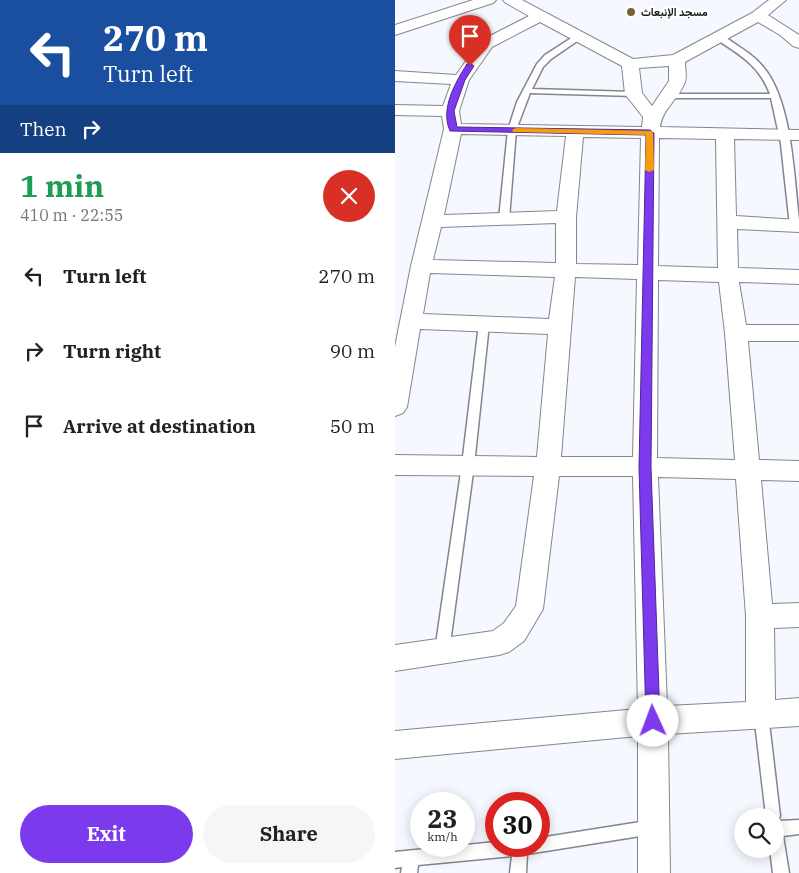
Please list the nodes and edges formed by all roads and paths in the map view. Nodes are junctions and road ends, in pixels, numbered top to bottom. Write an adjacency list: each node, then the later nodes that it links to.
1 (488, 0): 6 (street)
2 (511, 0): 4 (street)
3 (778, 0): 5 (street)
4 (540, 16): 7 (street); 13 (street)
5 (758, 16): 8 (street); 9 (street)
6 (395, 30)
7 (579, 37): 11 (street); 14 (lane)
8 (719, 37): 10 (street); 17 (lane)
9 (799, 43)
10 (677, 60): 11 (street); 16 (street)
11 (630, 64): 15 (street)
12 (395, 76): 13 (street)
13 (461, 80): 19 (street)
14 (527, 91): 15 (lane); 21 (lane)
15 (634, 94): 20 (street)
16 (669, 96): 17 (lane); 20 (street)
17 (775, 96): 24 (lane)
18 (395, 110): 19 (street)
19 (451, 120): 21 (street); 27 (street)
20 (651, 125): 22 (street); 23 (street); 32 (street)
21 (512, 130): 22 (street); 26 (lane)
22 (575, 132): 25 (street)
23 (725, 134): 24 (street); 28 (street)
24 (792, 135): 29 (lane)
25 (566, 217): 26 (street); 31 (street)
26 (504, 219): 27 (street)
27 (433, 221): 30 (street)
28 (727, 222): 29 (street); 33 (street)
29 (797, 226)
30 (421, 266): 31 (street); 35 (street)
31 (566, 269): 32 (street); 37 (street)
32 (647, 272): 33 (street); 44 (street)
33 (728, 274): 34 (street); 39 (street)
34 (799, 276)
35 (411, 321): 36 (street); 40 (street)
36 (484, 324): 37 (street); 42 (lane)
37 (559, 327): 43 (street)
38 (799, 332): 39 (street)
39 (736, 333): 45 (street)
40 (395, 407)
41 (395, 465): 42 (street)
42 (469, 465): 43 (street); 49 (lane)
43 (548, 466): 44 (street); 49 (street)
44 (645, 467): 45 (street); 53 (street)
45 (747, 470): 46 (street); 48 (street)
46 (799, 471)
47 (799, 615): 48 (street)
48 (760, 616): 52 (street)
49 (442, 651): 50 (street)
50 (395, 658)
51 (799, 712): 52 (street)
52 (761, 714): 53 (street); 55 (lane)
53 (653, 721): 54 (street); 56 (street)
54 (395, 745)
55 (772, 808)
56 (654, 827): 59 (lane); 66 (street)
57 (799, 827): 58 (lane)
58 (784, 829)
59 (550, 844)
60 (485, 854): 64 (lane)
61 (519, 857): 65 (lane)
62 (779, 858): 67 (lane)
63 (395, 860): 64 (lane)
64 (410, 866)
65 (518, 873)
66 (654, 873)
67 (781, 873)

